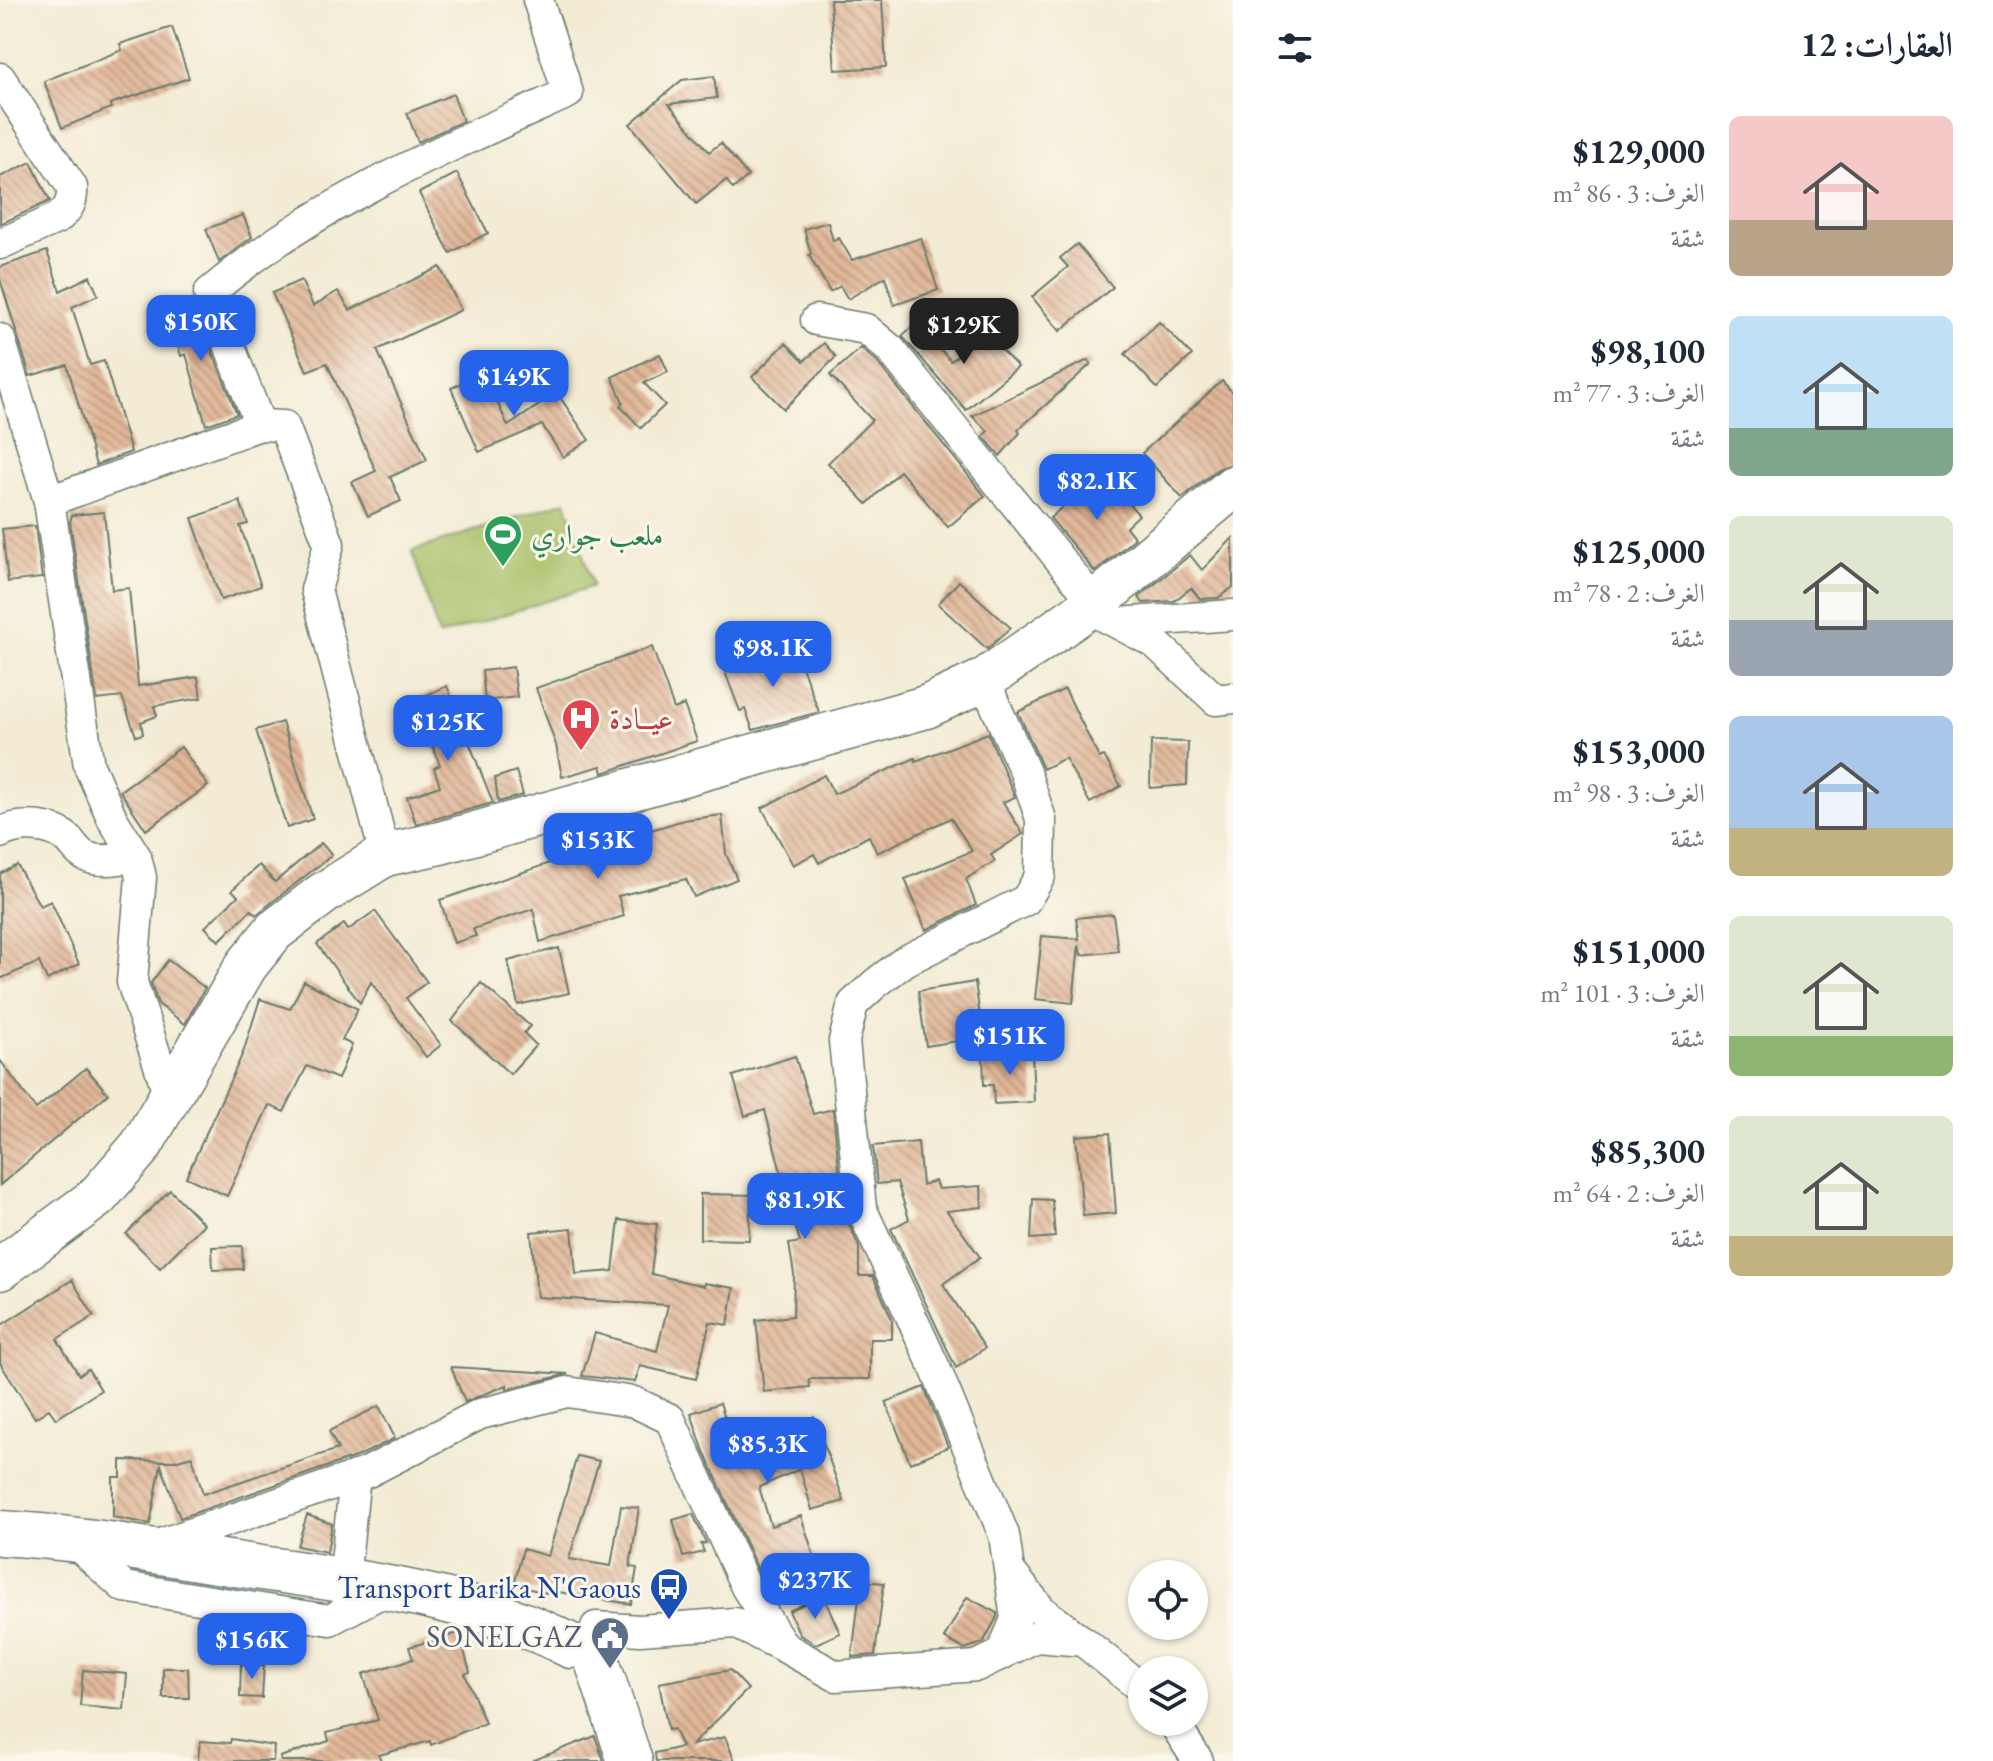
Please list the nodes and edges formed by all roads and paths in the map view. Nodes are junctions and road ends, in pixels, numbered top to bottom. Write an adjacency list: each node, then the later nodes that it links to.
1 (538, 0): 6 (street)
2 (0, 78): 3 (street)
3 (0, 244)
4 (816, 320): 9 (street)
5 (0, 339): 8 (street)
6 (260, 425): 8 (street); 14 (street)
7 (1233, 487): 9 (street)
8 (49, 501): 15 (street)
9 (1100, 611): 10 (street); 11 (street); 12 (street)
10 (1233, 615)
11 (984, 680): 14 (street); 22 (street)
12 (1233, 698)
13 (0, 833): 15 (street)
14 (385, 855): 16 (street)
15 (136, 857): 16 (street)
16 (170, 1099): 17 (street)
17 (0, 1269)
18 (355, 1476): 21 (street); 23 (street); 24 (street)
19 (0, 1533): 20 (main road)
20 (66, 1536): 21 (main road); 25 (street)
21 (143, 1550): 23 (main road)
22 (1012, 1574): 28 (street); 30 (street)
23 (344, 1581): 25 (main road)
24 (746, 1587): 26 (street); 29 (street)
25 (390, 1588): 27 (main road)
26 (735, 1623): 27 (street); 29 (street)
27 (587, 1638): 33 (main road)
28 (1083, 1641): 30 (street); 31 (street)
29 (784, 1647): 30 (street)
30 (1001, 1655)
31 (1128, 1678)
32 (1182, 1736): 34 (street)
33 (625, 1744)
34 (1198, 1761)

